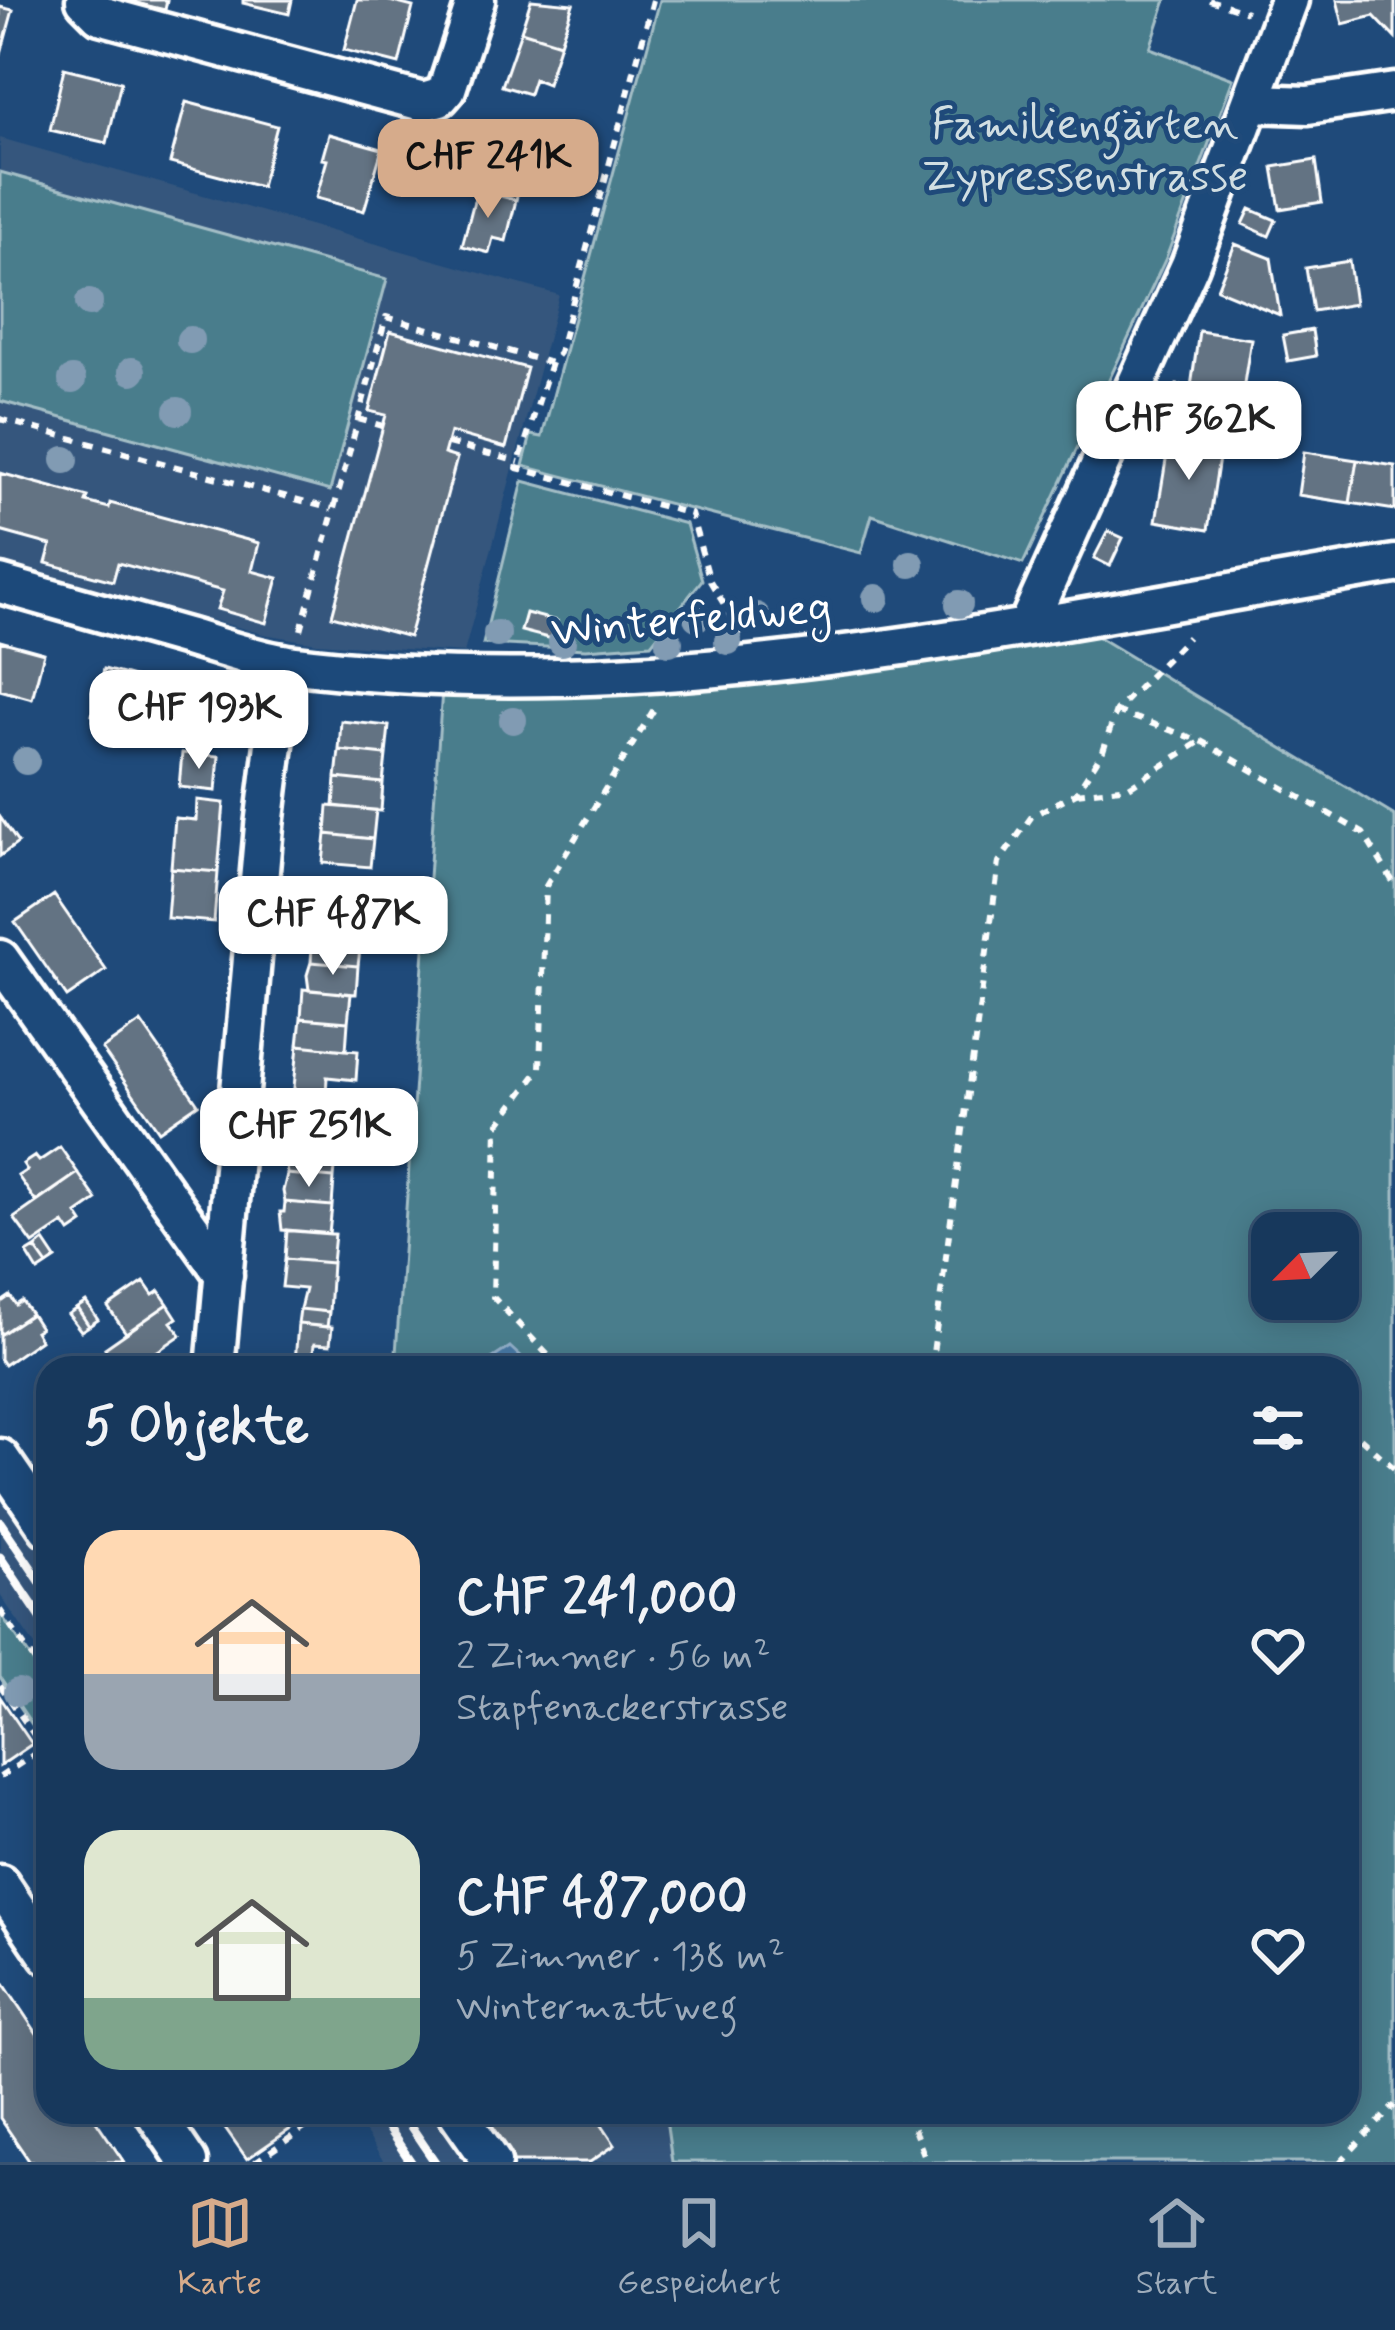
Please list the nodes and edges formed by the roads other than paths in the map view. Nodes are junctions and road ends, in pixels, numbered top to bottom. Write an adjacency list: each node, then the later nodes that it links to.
1 (85, 0): 2 (street)
2 (476, 0)
3 (1275, 9): 5 (street)
4 (1395, 92): 5 (street)
5 (1254, 103): 8 (street)
6 (1395, 564): 8 (street, Winterfeldweg)
7 (0, 584): 9 (street, Winterfeldweg)
8 (1028, 626): 9 (street, Winterfeldweg)
9 (290, 654): 11 (street)
10 (0, 958): 11 (street)
11 (224, 1275): 12 (street)
12 (216, 1356)
13 (0, 1458): 14 (street)
14 (36, 1510)
15 (0, 1884): 16 (street)
16 (36, 1937)
17 (162, 2124): 19 (street)
18 (466, 2124): 20 (street)
19 (188, 2162)
20 (492, 2162)

